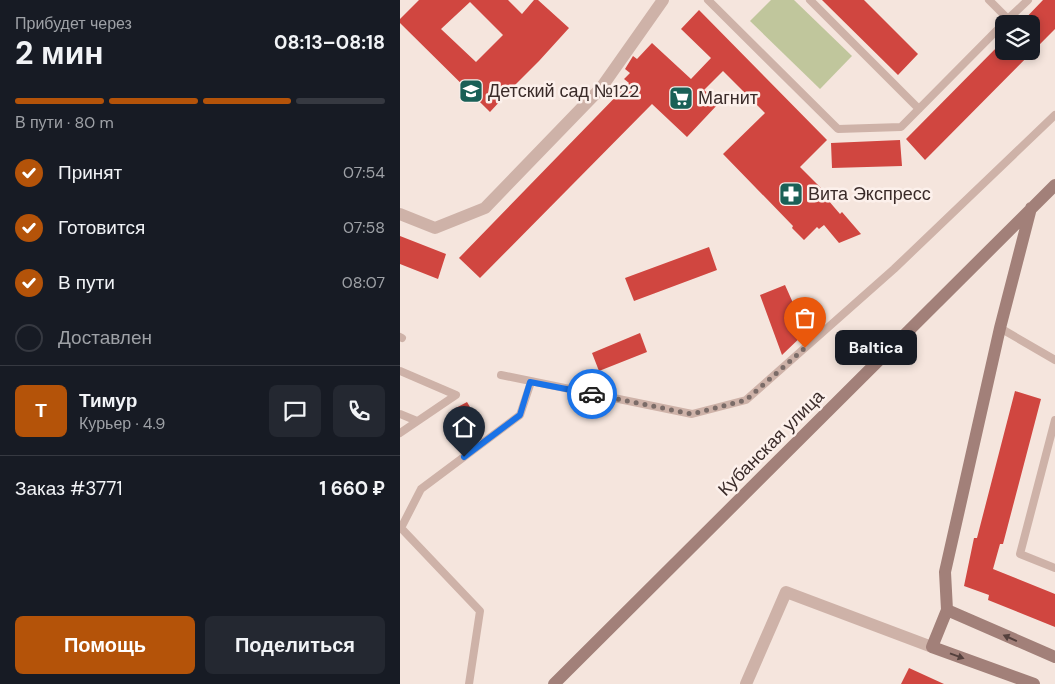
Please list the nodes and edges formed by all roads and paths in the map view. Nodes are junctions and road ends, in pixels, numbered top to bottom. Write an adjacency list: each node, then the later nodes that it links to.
1 (663, 0): 13 (street)
2 (708, 0): 9 (lane)
3 (810, 0): 9 (lane)
4 (989, 0): 6 (lane)
5 (1028, 0): 7 (lane)
6 (1004, 15)
7 (1012, 15)
8 (995, 32): 9 (lane)
9 (919, 109)
10 (1055, 115): 18 (lane)
11 (1055, 185): 12 (main road, Кубанская улица)
12 (1031, 208): 14 (main road); 28 (main road, Кубанская улица)
13 (400, 214)
14 (1000, 328): 15 (lane); 24 (main road)
15 (1055, 360)
16 (400, 371): 21 (lane)
17 (501, 375): 18 (lane)
18 (530, 382): 27 (lane)
19 (400, 414): 21 (lane)
20 (1055, 420): 23 (lane)
21 (417, 421): 22 (lane)
22 (400, 433)
23 (1055, 568)
24 (947, 610): 25 (main road); 26 (main road, one-way to 24)
25 (932, 647): 29 (street); 30 (main road, one-way to 30)
26 (1055, 657)
27 (469, 684)
28 (554, 684)
29 (746, 684)
30 (1034, 684)

